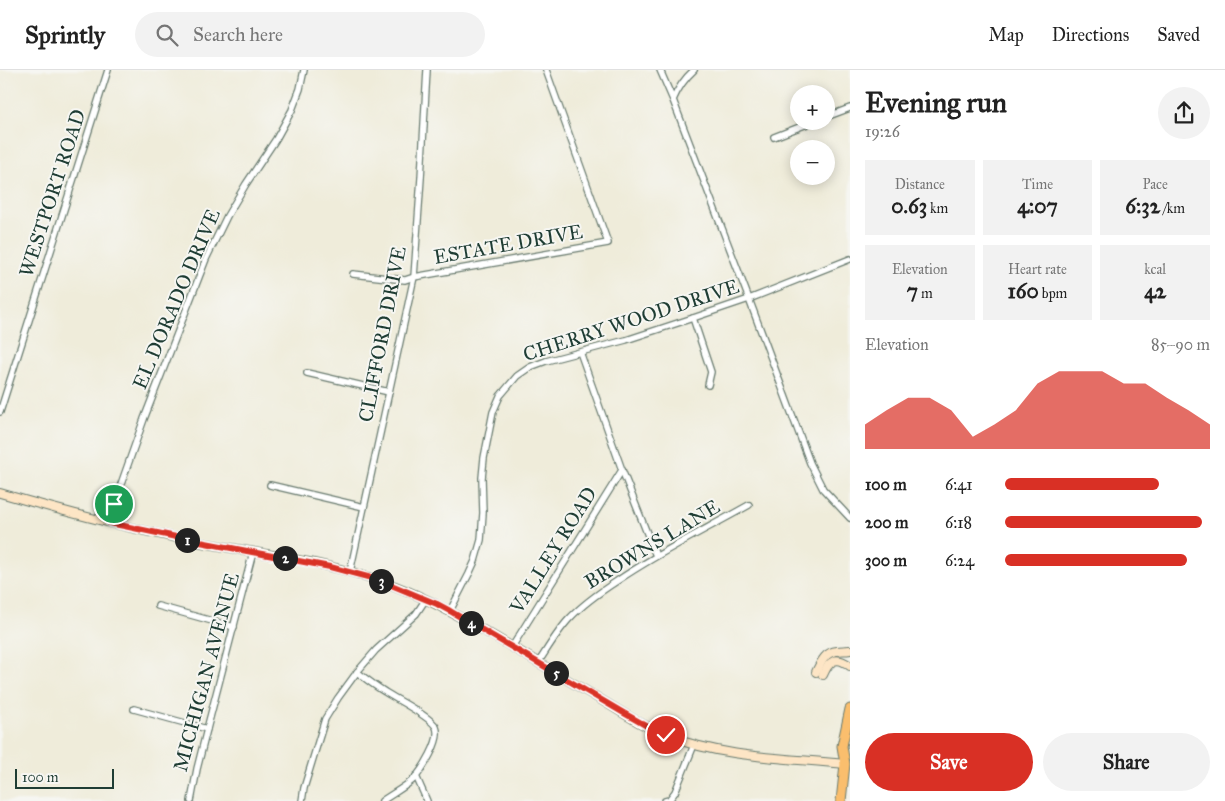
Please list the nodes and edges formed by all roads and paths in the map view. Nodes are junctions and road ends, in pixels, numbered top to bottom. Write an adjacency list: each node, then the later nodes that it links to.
1 (108, 70): 21 (street, WESTPORT ROAD)
2 (304, 70): 28 (street, EL DORADO DRIVE)
3 (427, 70): 14 (street, CLIFFORD DRIVE)
4 (546, 70): 14 (street, ESTATE DRIVE)
5 (660, 70): 7 (street)
6 (694, 70): 7 (street)
7 (673, 100): 15 (street)
8 (850, 108): 9 (street)
9 (835, 114)
10 (792, 130): 11 (street)
11 (774, 137)
12 (850, 259): 15 (street, CHERRY WOOD DRIVE)
13 (353, 274): 14 (street, ESTATE DRIVE)
14 (414, 277): 20 (street, CLIFFORD DRIVE)
15 (749, 299): 16 (street, CHERRY WOOD DRIVE); 27 (street)
16 (693, 318): 17 (street, CHERRY WOOD DRIVE); 19 (street)
17 (580, 352): 22 (street); 34 (street, CHERRY WOOD DRIVE)
18 (307, 373): 20 (street)
19 (708, 385)
20 (389, 392): 26 (street, CLIFFORD DRIVE)
21 (0, 412)
22 (622, 470): 30 (street); 36 (street, VALLEY ROAD)
23 (270, 485): 26 (street)
24 (0, 494): 28 (street)
25 (749, 505): 30 (street, BROWNS LANE)
26 (364, 507): 31 (street, CLIFFORD DRIVE)
27 (850, 518)
28 (110, 523): 29 (street)
29 (254, 552): 31 (street); 35 (street, MICHIGAN AVENUE)
30 (656, 556): 38 (street, BROWNS LANE)
31 (350, 572): 32 (street)
32 (426, 599): 34 (street); 40 (street)
33 (158, 606): 35 (street)
34 (450, 611): 36 (street)
35 (234, 627): 43 (street, MICHIGAN AVENUE)
36 (512, 647): 38 (street)
37 (850, 650): 39 (street)
38 (538, 663): 44 (street)
39 (850, 666)
40 (357, 672): 47 (street); 49 (street)
41 (134, 709): 43 (street)
42 (850, 709): 46 (main road)
43 (207, 729): 48 (street, MICHIGAN AVENUE)
44 (694, 745): 46 (street); 52 (street)
45 (850, 755): 46 (main road)
46 (848, 764): 53 (main road)
47 (416, 776): 50 (street); 51 (street)
48 (191, 801)
49 (302, 801)
50 (382, 801)
51 (427, 801)
52 (668, 801)
53 (841, 801)

